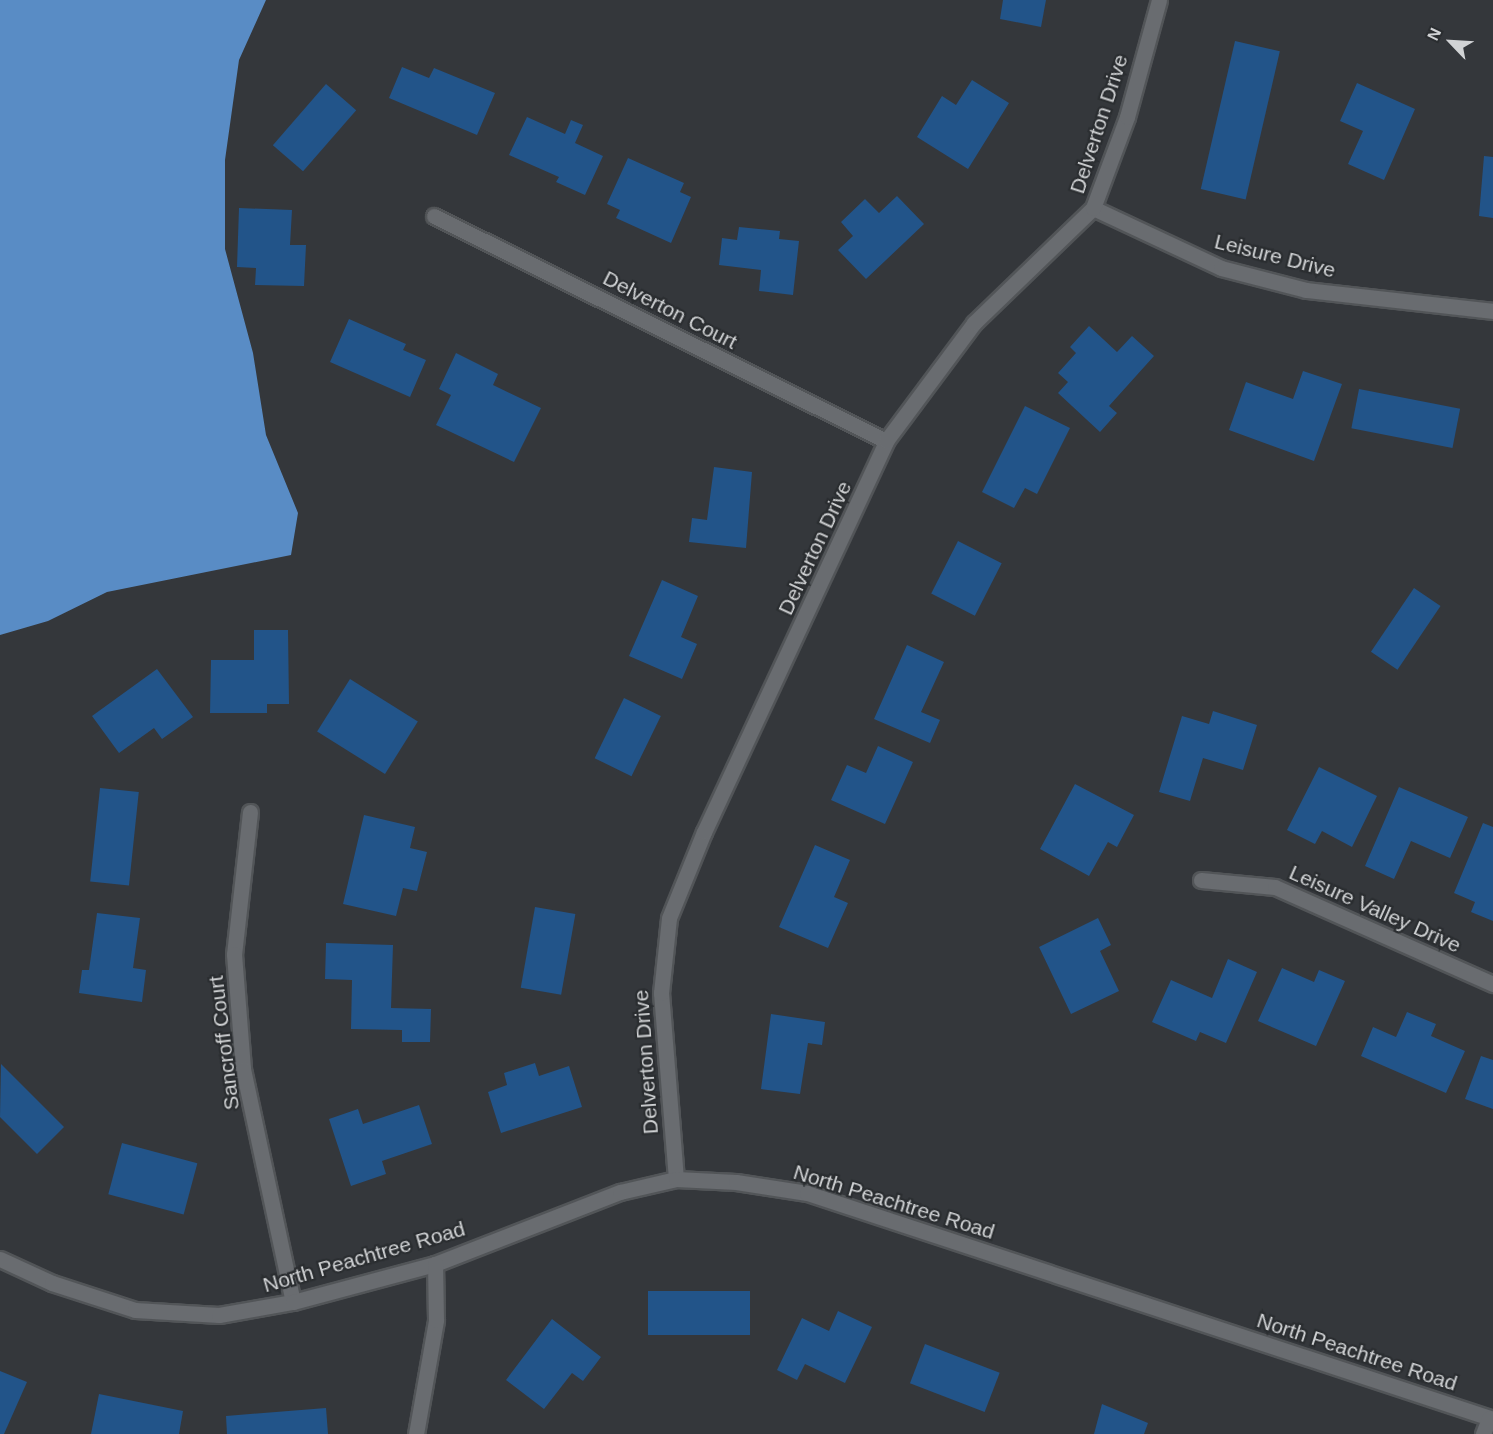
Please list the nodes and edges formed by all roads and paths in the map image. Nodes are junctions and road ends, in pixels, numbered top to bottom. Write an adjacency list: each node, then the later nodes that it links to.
1 (1159, 0): 2 (street, Delverton Drive)
2 (1094, 208): 4 (street, Leisure Drive); 5 (street, Delverton Drive)
3 (434, 216): 5 (street, Delverton Court)
4 (1493, 311)
5 (886, 441): 9 (street, Delverton Drive)
6 (250, 812): 12 (street, Sancroff Court)
7 (1202, 880): 8 (street, Leisure Valley Drive)
8 (1493, 984)
9 (676, 1179): 11 (street, North Peachtree Road); 13 (street, North Peachtree Road)
10 (0, 1259): 12 (street, North Peachtree Road)
11 (435, 1263): 12 (street, North Peachtree Road); 14 (street)
12 (293, 1302)
13 (1491, 1419): 15 (street)
14 (416, 1434)
15 (1483, 1434)

